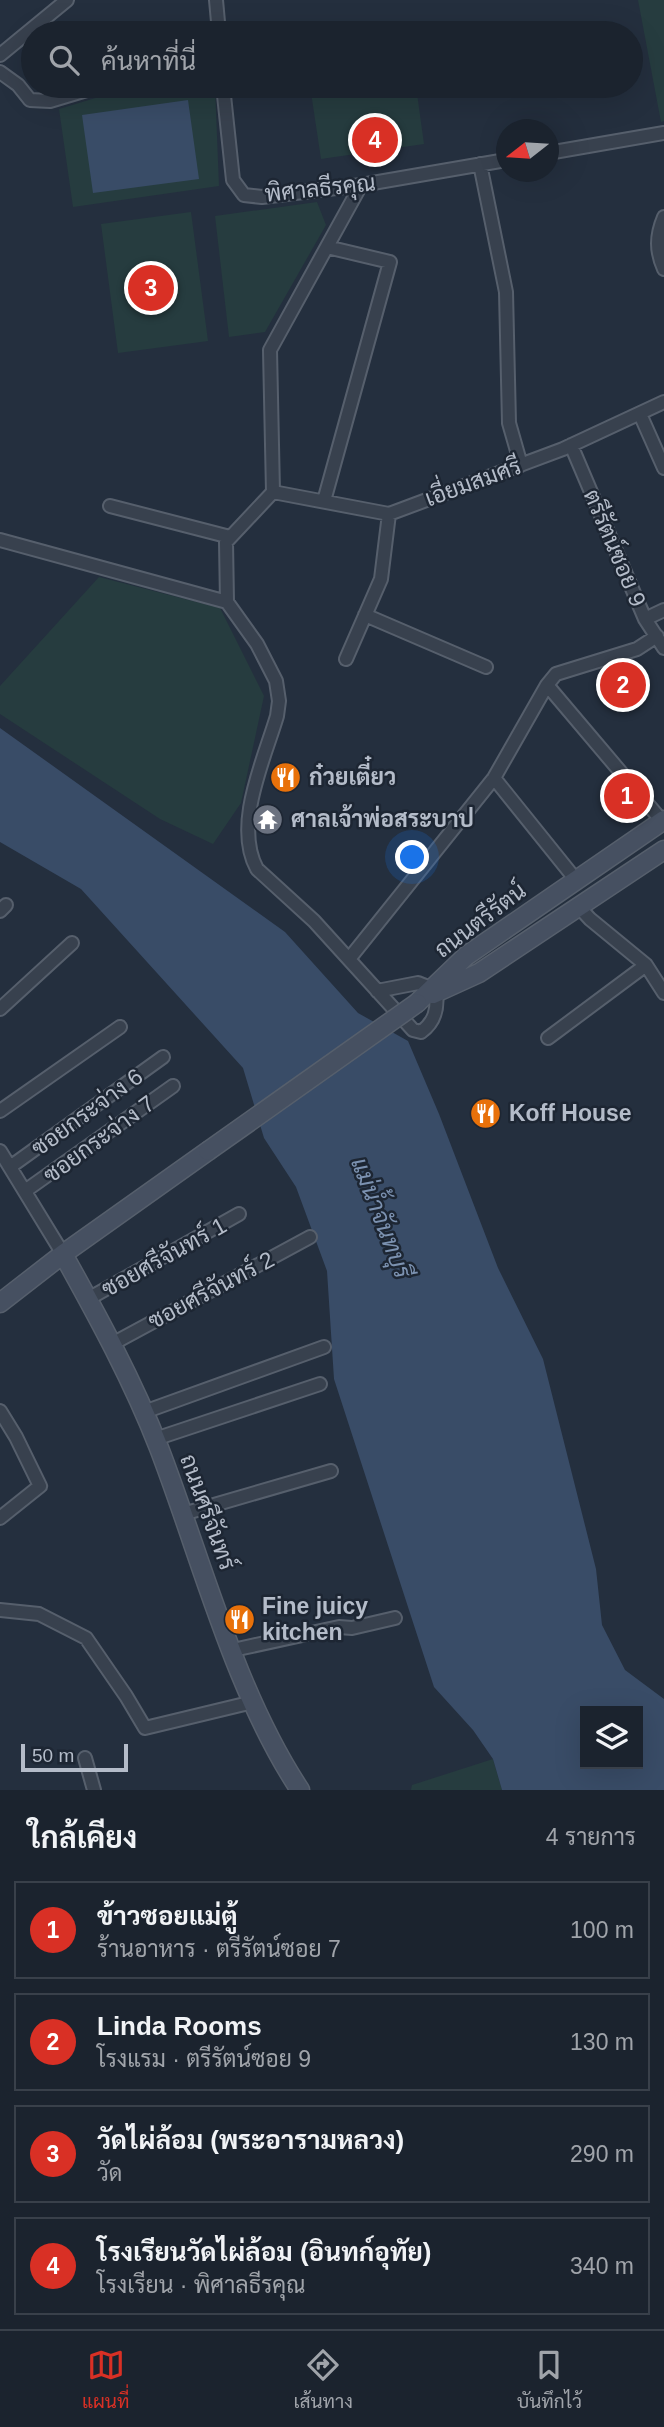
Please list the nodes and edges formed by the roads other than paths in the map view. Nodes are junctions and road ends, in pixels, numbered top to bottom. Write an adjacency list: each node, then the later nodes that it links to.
1 (67, 0): 3 (street)
2 (216, 0): 4 (street)
3 (41, 21)
4 (218, 21)
5 (21, 38): 6 (street)
6 (0, 55)
7 (0, 72): 8 (street)
8 (21, 89)
9 (28, 98): 10 (street)
10 (60, 98)
11 (224, 98): 16 (street, พิศาลธีรคุณ)
12 (664, 133): 13 (street)
13 (559, 151)
14 (496, 162): 15 (street, พิศาลธีรคุณ)
15 (480, 164): 16 (street, พิศาลธีรคุณ); 23 (street)
16 (361, 185): 18 (street)
17 (664, 217): 19 (street)
18 (327, 247): 25 (street); 26 (street)
19 (664, 270)
20 (664, 402): 21 (street, เอี่ยมสมศรี)
21 (640, 414): 22 (street, เอี่ยมสมศรี); 24 (street)
22 (570, 445): 23 (street, เอี่ยมสมศรี); 34 (street, ตรีรัตน์ซอย 9)
23 (521, 465): 28 (street, เอี่ยมสมศรี)
24 (664, 468)
25 (274, 492): 26 (street); 29 (street)
26 (324, 501): 28 (street)
27 (110, 506): 29 (street)
28 (389, 514): 33 (street)
29 (230, 537): 31 (street)
30 (0, 540): 31 (street)
31 (227, 602): 46 (street)
32 (664, 610): 34 (street)
33 (365, 615): 37 (street); 38 (street)
34 (645, 619): 35 (street, ตรีรัตน์ซอย 9)
35 (656, 636): 36 (street, ตรีรัตน์ซอย 9); 39 (street)
36 (664, 648)
37 (346, 659)
38 (486, 667)
39 (547, 685): 40 (street); 41 (street)
40 (494, 778): 43 (street); 46 (street)
41 (663, 820): 43 (main road, ถนนตรีรัตน์)
42 (664, 850): 44 (main road, ถนนตรีรัตน์)
43 (576, 880): 50 (main road, ถนนตรีรัตน์)
44 (579, 907): 47 (street); 50 (main road, ถนนตรีรัตน์)
45 (72, 943): 51 (street)
46 (349, 960): 48 (street)
47 (646, 965): 49 (street); 53 (street)
48 (377, 991): 50 (street); 50 (street)
49 (664, 993)
50 (427, 996): 62 (main road, ถนนตรีรัตน์, bridge)
51 (0, 1009)
52 (120, 1027): 56 (street)
53 (548, 1038)
54 (163, 1058): 58 (street, ซอยกระจ่าง 6)
55 (173, 1086): 59 (street, ซอยกระจ่าง 7)
56 (0, 1111)
57 (0, 1151): 58 (street)
58 (10, 1167): 59 (street)
59 (26, 1191): 62 (street)
60 (239, 1214): 63 (street, ซอยศรีจันทร์ 1)
61 (310, 1237): 65 (street, ซอยศรีจันทร์ 2)
62 (63, 1254): 63 (main road, ถนนศรีจันทร์); 64 (main road, ถนนตรีรัตน์)
63 (88, 1299): 65 (main road, ถนนศรีจันทร์)
64 (0, 1303)
65 (112, 1344): 69 (main road, ถนนศรีจันทร์)
66 (324, 1347): 69 (street)
67 (320, 1384): 70 (street)
68 (0, 1411): 73 (street)
69 (144, 1412): 70 (main road, ถนนศรีจันทร์)
70 (155, 1439): 72 (main road, ถนนศรีจันทร์)
71 (331, 1471): 72 (street)
72 (183, 1514): 76 (main road, ถนนศรีจันทร์)
73 (0, 1518)
74 (0, 1610): 77 (street)
75 (395, 1618): 76 (street)
76 (233, 1650): 77 (main road, ถนนศรีจันทร์)
77 (253, 1702): 80 (main road, ถนนศรีจันทร์)
78 (85, 1758): 79 (street)
79 (94, 1790)
80 (300, 1790)

